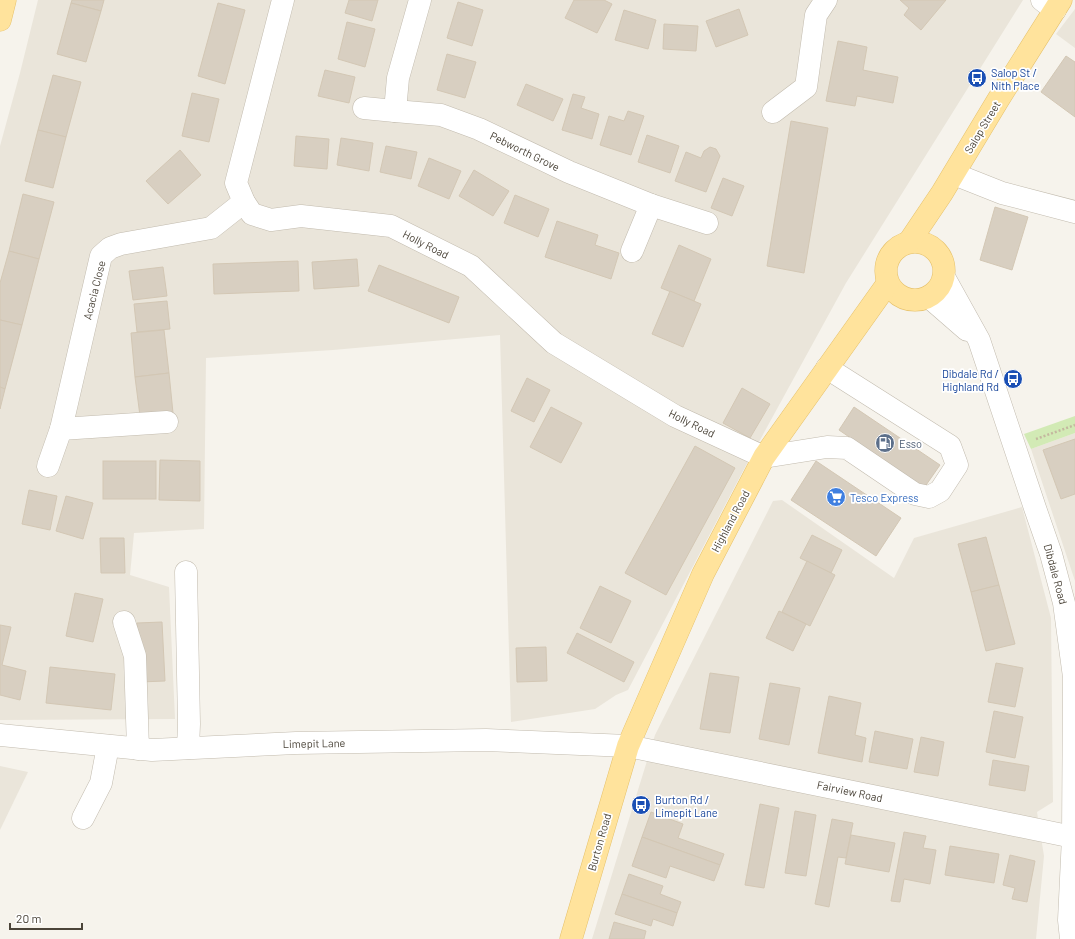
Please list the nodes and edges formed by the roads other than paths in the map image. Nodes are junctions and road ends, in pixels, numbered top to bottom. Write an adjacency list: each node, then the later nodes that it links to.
1 (5, 0): 6 (main road)
2 (283, 0): 12 (street, Holly Road)
3 (420, 0): 8 (street)
4 (826, 0): 9 (street)
5 (1053, 3): 10 (main road, Salop Street)
6 (0, 20)
7 (364, 108): 8 (street, Pebworth Grove)
8 (395, 111): 13 (street, Pebworth Grove)
9 (773, 112)
10 (954, 174): 11 (main road, Salop Street); 14 (street)
11 (942, 193): 16 (main road, Salop Street); 17 (main road, Salop Street)
12 (244, 202): 25 (street, Acacia Close); 26 (street, Holly Road)
13 (651, 205): 15 (street, Pebworth Grove); 18 (street)
14 (1075, 212)
15 (707, 223)
16 (909, 242): 17 (main road); 20 (main road)
17 (932, 248): 19 (main road)
18 (632, 251)
19 (944, 277): 21 (main road); 22 (street, Dibdale Road)
20 (893, 289): 21 (main road); 23 (main road, Highland Road)
21 (929, 297): 22 (street)
22 (979, 340): 36 (street, Dibdale Road)
23 (827, 368): 26 (main road, Highland Road); 26 (street)
24 (167, 422): 25 (street)
25 (61, 429): 27 (street, Acacia Close)
26 (764, 456): 32 (main road, Highland Road)
27 (48, 466)
28 (186, 572): 34 (street)
29 (124, 622): 33 (street)
30 (0, 735): 31 (street, Limepit Lane)
31 (108, 746): 33 (street, Limepit Lane); 35 (street)
32 (628, 746): 34 (street, Limepit Lane); 36 (street, Fairview Road); 37 (main road, Burton Road)
33 (138, 748): 34 (street, Limepit Lane)
34 (188, 748)
35 (83, 818)
36 (1073, 837): 38 (street, Dibdale Road)
37 (571, 939)
38 (1071, 939)

